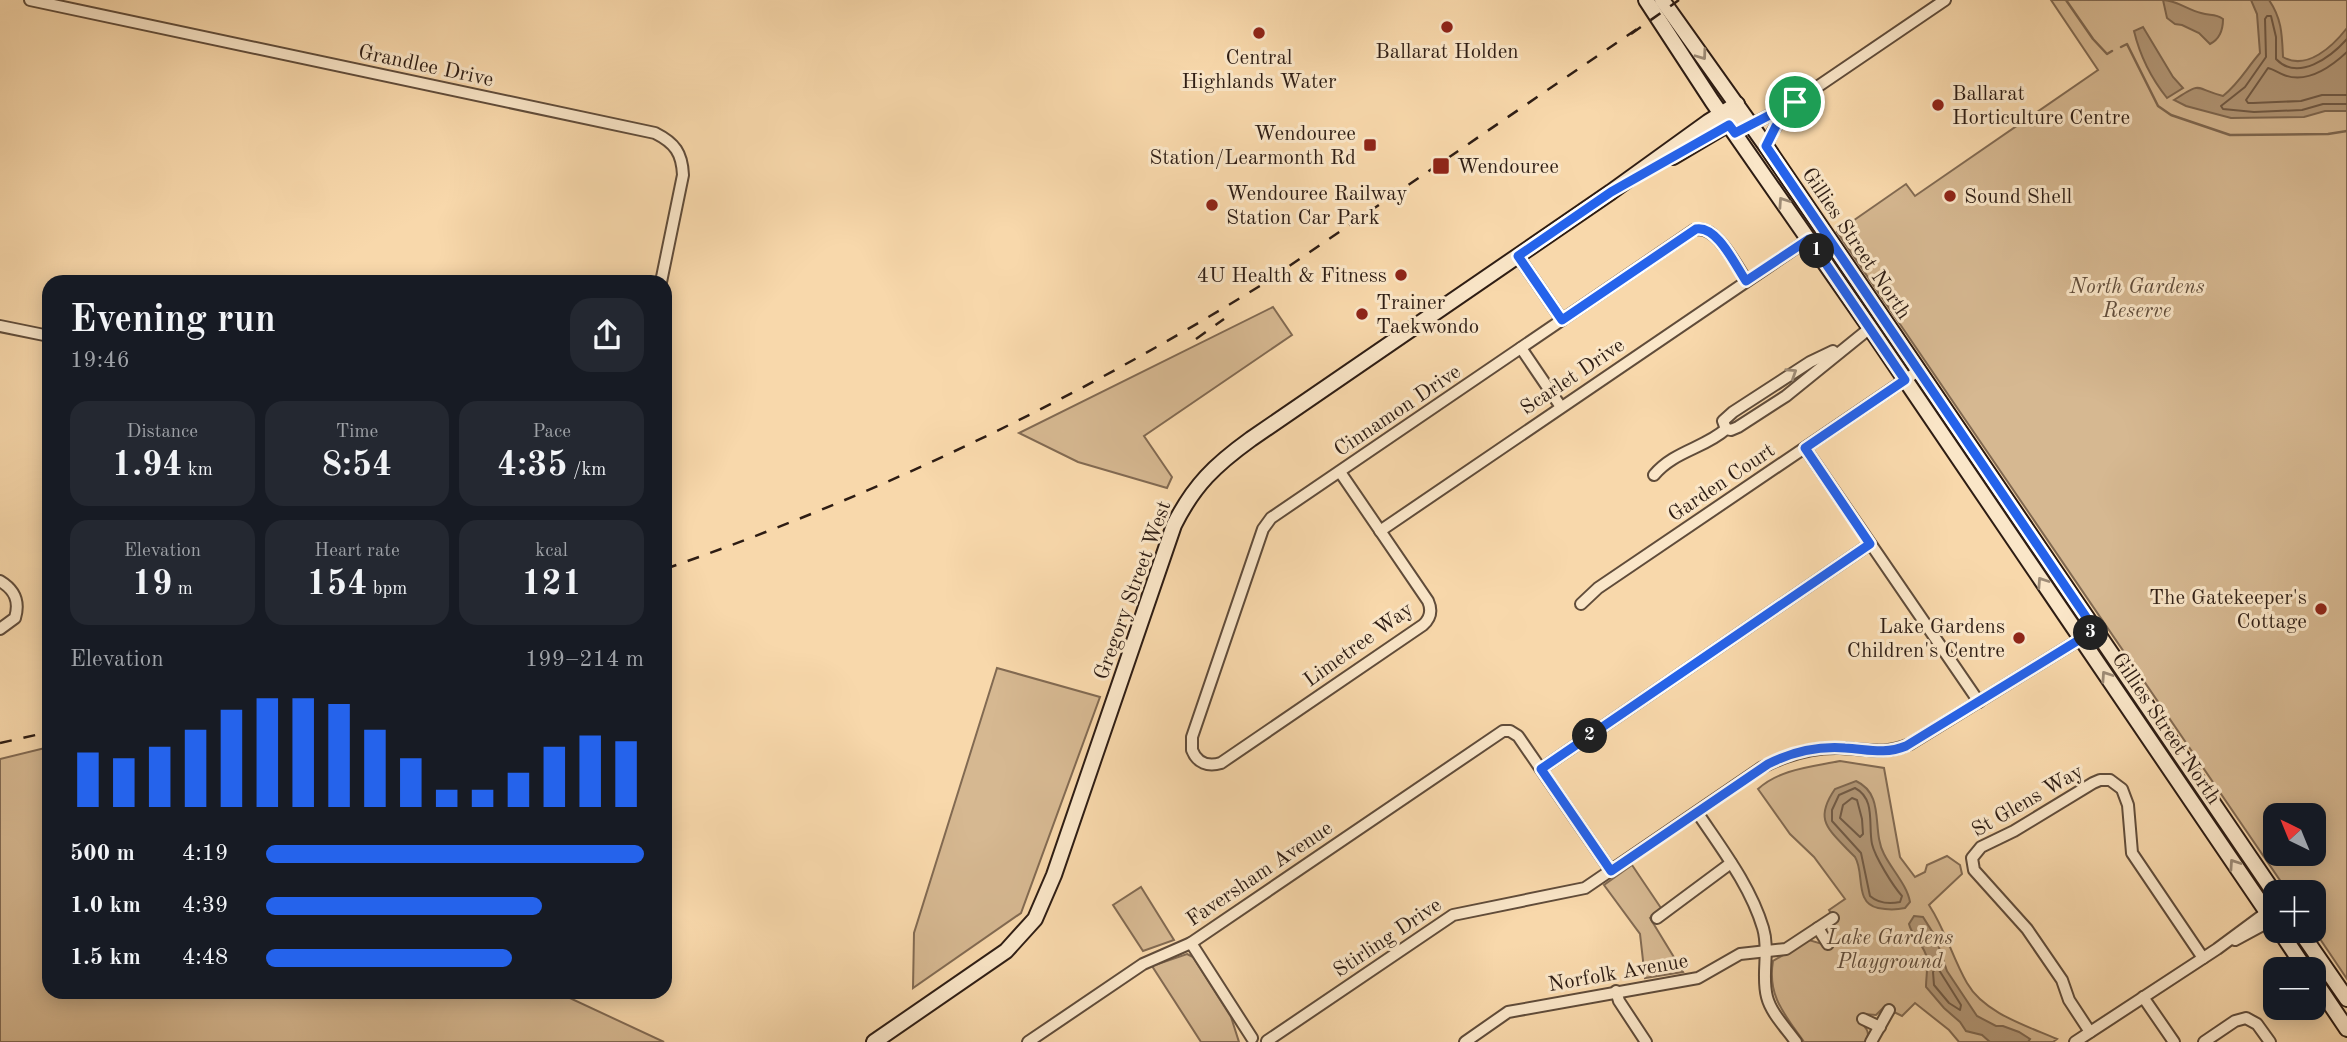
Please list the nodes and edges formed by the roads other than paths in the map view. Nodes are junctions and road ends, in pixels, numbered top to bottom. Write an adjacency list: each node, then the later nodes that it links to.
1 (30, 0): 14 (street, Grandlee Drive)
2 (1646, 0): 8 (main road, Gillies Street North)
3 (1662, 0): 7 (main road, Gillies Street North, one-way to 7)
4 (1945, 0): 5 (street)
5 (1929, 5): 6 (street)
6 (1795, 102): 7 (street); 9 (street)
7 (1744, 114): 8 (main road, Gregory Street West); 9 (main road, Gillies Street North)
8 (1728, 124): 10 (main road, Gillies Street North, one-way to 8); 13 (main road, Gregory Street West)
9 (1766, 146): 22 (main road, Gillies Street North)
10 (1798, 224): 11 (main road, Gillies Street North); 12 (street)
11 (1809, 239): 12 (street, Scarlet Drive); 18 (main road, Gillies Street North)
12 (1786, 253): 15 (street, Scarlet Drive)
13 (1518, 256): 16 (street); 68 (main road, Gregory Street West)
14 (662, 275)
15 (1746, 281): 16 (street, Cinnamon Drive); 26 (street, Scarlet Drive)
16 (1562, 320): 21 (street, Cinnamon Drive)
17 (0, 326): 19 (street)
18 (1870, 328): 20 (street); 23 (main road, Gillies Street North)
19 (42, 335)
20 (1854, 340): 24 (street, one-way to 20); 25 (street)
21 (1521, 348): 26 (street); 31 (street, Cinnamon Drive)
22 (1918, 371): 23 (street, Garden Court); 38 (main road, Gillies Street North)
23 (1905, 380): 30 (street, Garden Court); 39 (main road, Gillies Street North, one-way to 23)
24 (1772, 385): 25 (street); 27 (street)
25 (1781, 399): 28 (street)
26 (1561, 407): 33 (street, Scarlet Drive)
27 (1733, 412): 28 (street); 29 (street)
28 (1742, 424): 29 (street)
29 (1726, 429): 32 (street)
30 (1805, 448): 34 (street); 36 (street, Garden Court)
31 (1340, 472): 33 (street, Limetree Way); 41 (street, Cinnamon Drive)
32 (1654, 475)
33 (1380, 531): 41 (street, Limetree Way)
34 (1870, 544): 40 (street); 42 (street)
35 (0, 581): 37 (street)
36 (1581, 604)
37 (0, 629)
38 (2095, 630): 39 (street, Stirling Drive); 46 (main road, Gillies Street North)
39 (2081, 639): 40 (street, Stirling Drive); 47 (main road, Gillies Street North, one-way to 39)
40 (1979, 702): 43 (street, Stirling Drive)
41 (1199, 761)
42 (1541, 769): 45 (street); 52 (street, Faversham Avenue)
43 (1697, 812): 44 (street); 45 (street, Stirling Drive)
44 (1731, 863): 48 (street); 55 (street)
45 (1611, 871): 67 (street, Stirling Drive)
46 (2265, 880)
47 (2263, 903)
48 (1657, 918)
49 (1833, 918): 51 (street, Norfolk Avenue)
50 (2263, 925): 56 (street)
51 (1818, 928): 54 (street); 55 (street, Norfolk Avenue)
52 (1191, 943): 66 (street); 69 (street, Faversham Avenue)
53 (2308, 943): 60 (main road)
54 (1828, 944)
55 (1766, 951): 57 (street, Norfolk Avenue); 72 (street)
56 (2203, 958): 58 (street); 65 (street, St Glens Way)
57 (1616, 991): 70 (street, Norfolk Avenue); 71 (street)
58 (2143, 997): 65 (street); 75 (street)
59 (2326, 998): 64 (main road)
60 (2347, 999)
61 (1889, 1010): 63 (street)
62 (1863, 1018): 63 (street)
63 (1880, 1027): 73 (street)
64 (2347, 1029)
65 (2090, 1032): 74 (street)
66 (1250, 1040): 67 (street)
67 (1268, 1041)
68 (874, 1042)
69 (1028, 1042)
70 (1465, 1042)
71 (1646, 1042)
72 (1796, 1042)
73 (1871, 1042)
74 (2075, 1042)
75 (2174, 1042)
76 (2204, 1042): 77 (street)
77 (2270, 1042)

